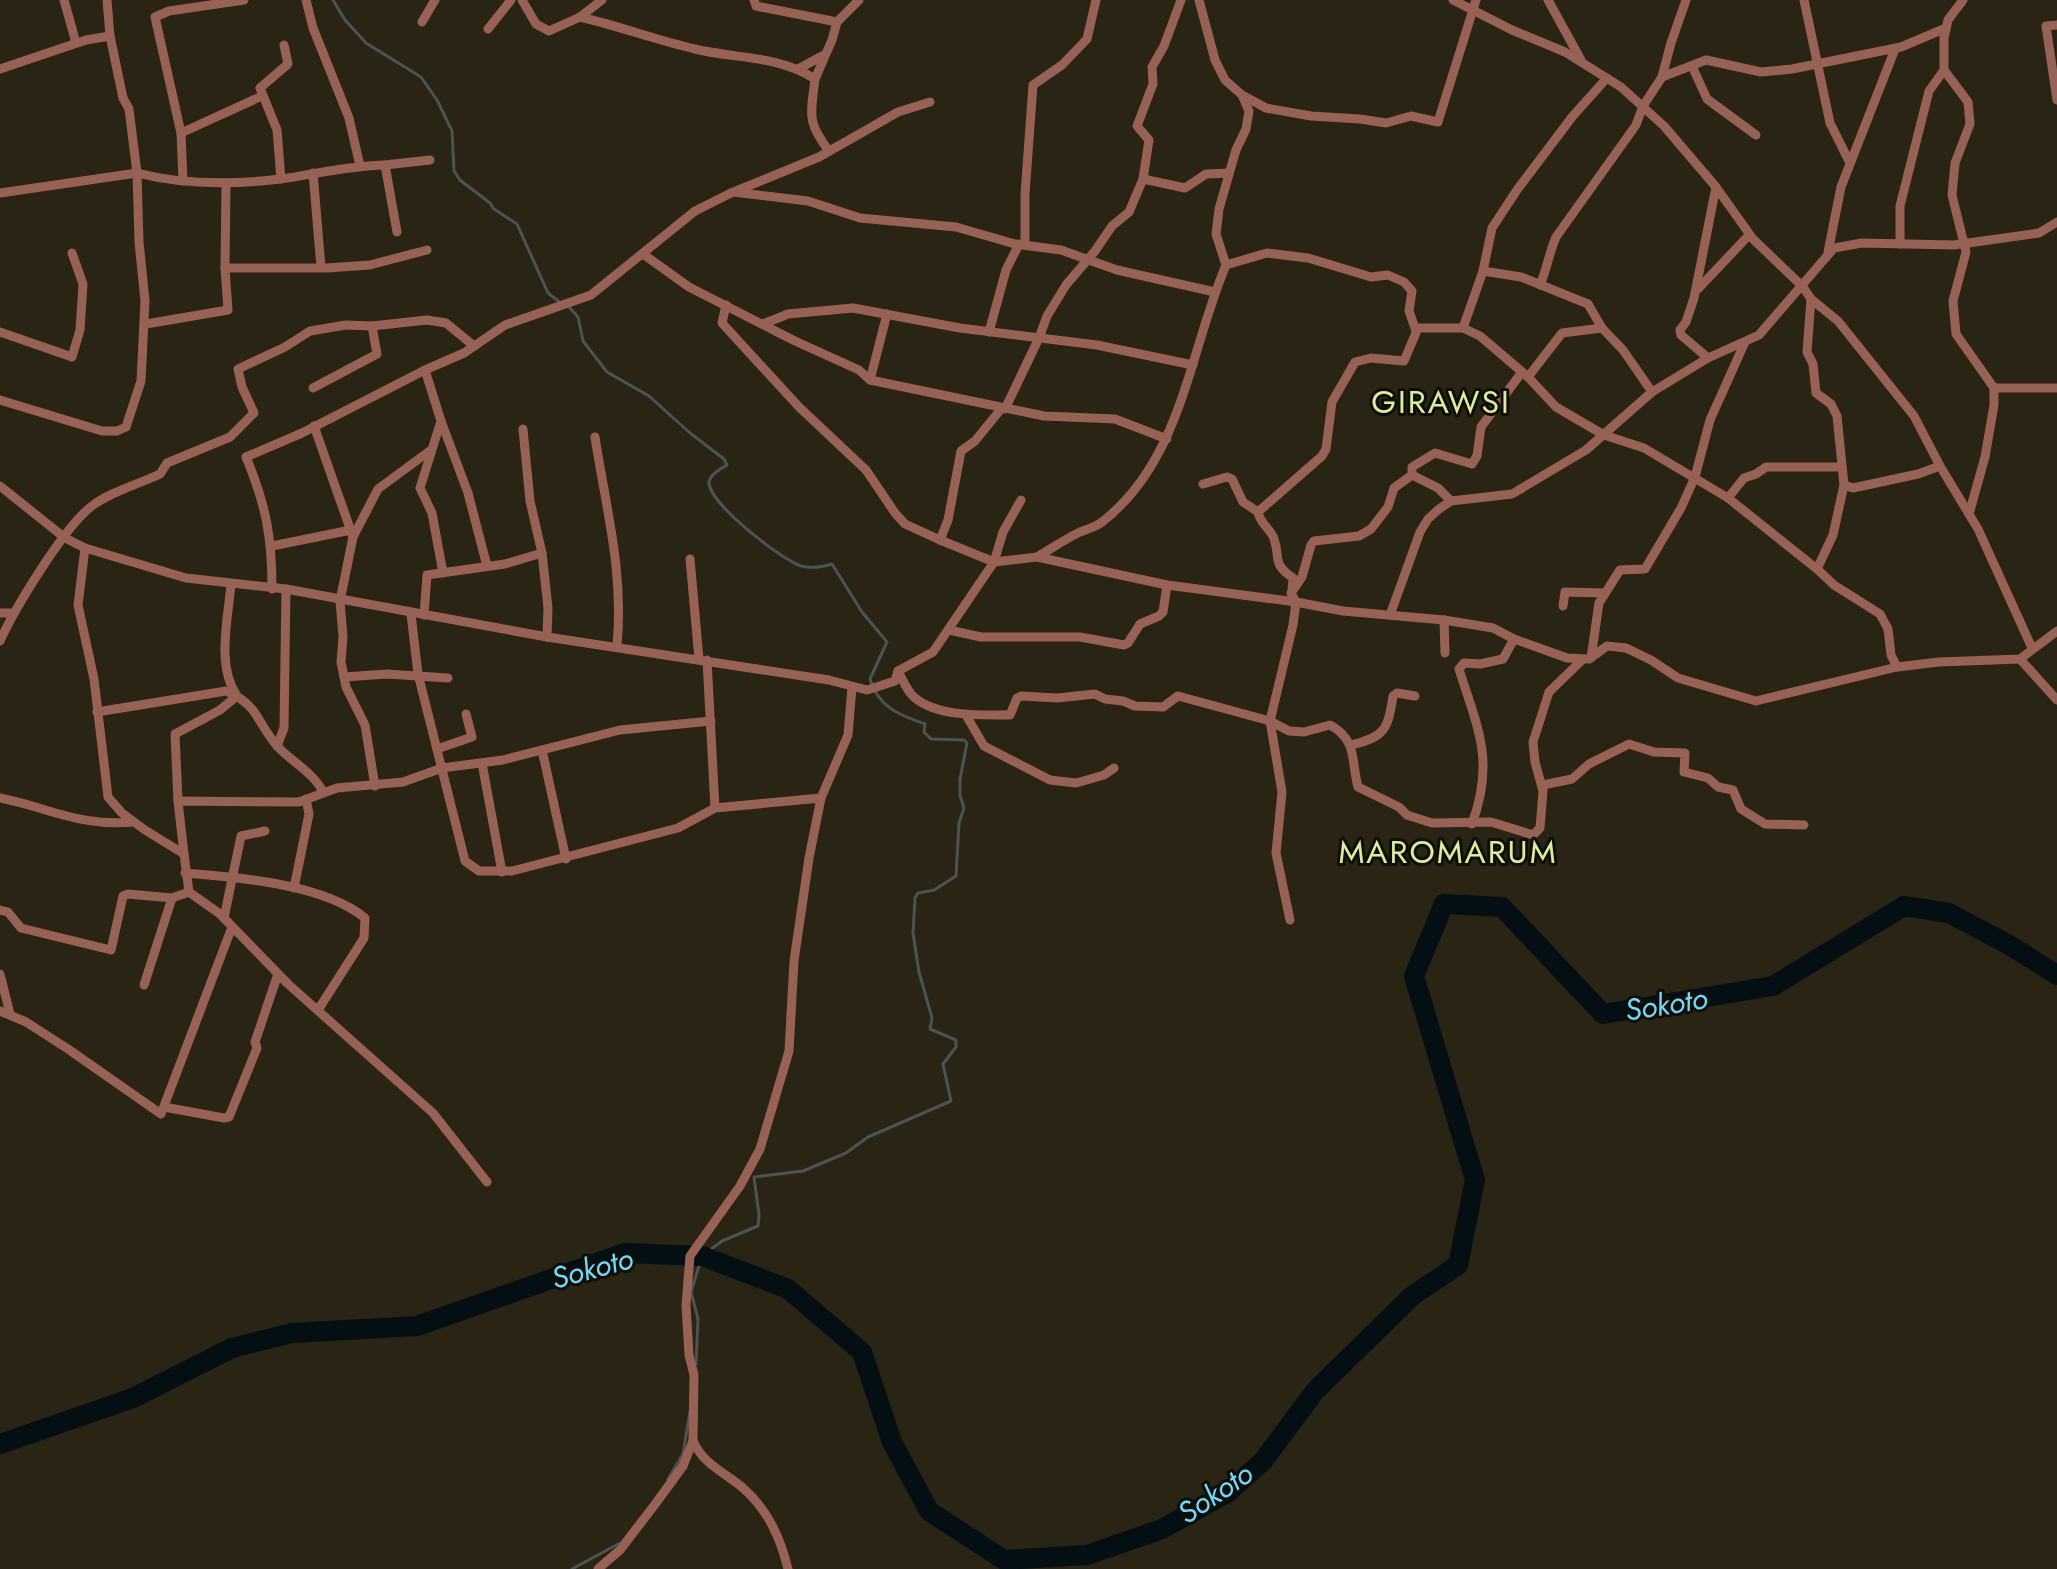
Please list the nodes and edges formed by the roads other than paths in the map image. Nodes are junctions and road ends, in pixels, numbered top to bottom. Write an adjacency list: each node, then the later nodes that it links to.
1 (64, 0): 28 (street)
2 (107, 0): 27 (street)
3 (244, 0): 46 (street)
4 (306, 0): 52 (street)
5 (435, 0): 22 (street)
6 (511, 0): 26 (street)
7 (602, 0): 21 (street)
8 (754, 0): 23 (street)
9 (859, 0): 23 (street)
10 (1096, 0): 68 (street)
11 (1181, 0): 57 (street)
12 (1199, 0): 41 (street)
13 (1453, 0): 20 (street)
14 (1476, 0): 20 (street)
15 (1548, 0): 32 (street)
16 (1686, 0): 38 (street)
17 (1804, 0): 33 (street)
18 (1963, 0): 25 (street)
19 (525, 2): 21 (street)
20 (1474, 12): 32 (street); 41 (street)
21 (580, 17): 36 (street)
22 (422, 22)
23 (837, 22): 31 (street)
24 (2057, 25): 43 (street)
25 (1946, 28): 30 (street); 37 (street)
26 (488, 29)
27 (110, 36): 28 (street); 53 (street)
28 (76, 43): 35 (street)
29 (284, 45): 42 (street)
30 (1895, 49): 33 (street); 50 (street)
31 (824, 55): 36 (street); 39 (street)
32 (1582, 63): 40 (street)
33 (1817, 65): 34 (street); 50 (street)
34 (1692, 66): 38 (street); 47 (street)
35 (0, 69)
36 (798, 69): 39 (street)
37 (1944, 70): 66 (street); 67 (street)
38 (1662, 77): 45 (street)
39 (815, 79): 48 (street)
40 (1606, 79): 45 (street); 77 (street)
41 (1242, 95): 55 (street)
42 (262, 96): 46 (street); 56 (street)
43 (2057, 100)
44 (930, 102): 48 (street)
45 (1643, 106): 60 (street); 78 (street)
46 (181, 133): 58 (street)
47 (1756, 135)
48 (829, 151): 61 (street)
49 (430, 160): 51 (street)
50 (1850, 163): 72 (street)
51 (385, 165): 52 (street); 64 (street)
52 (360, 166): 54 (street)
53 (137, 173): 58 (street); 62 (street); 85 (street)
54 (313, 173): 56 (street); 75 (street)
55 (1229, 173): 57 (street); 74 (street)
56 (281, 179): 59 (street)
57 (1143, 179): 73 (street)
58 (183, 181): 59 (street)
59 (226, 184): 76 (street)
60 (1716, 187): 65 (street); 80 (street)
61 (733, 192): 68 (street); 71 (street)
62 (0, 193)
63 (2057, 222): 66 (street)
64 (397, 232)
65 (1749, 235): 79 (street); 80 (street)
66 (1964, 243): 67 (street); 102 (street)
67 (1900, 244): 72 (street)
68 (1022, 245): 73 (street); 92 (street)
69 (427, 250): 75 (street)
70 (72, 253): 91 (street)
71 (643, 254): 83 (street); 95 (street)
72 (1828, 255): 79 (street)
73 (1087, 259): 81 (street); 93 (street)
74 (1226, 265): 81 (street); 90 (street)
75 (321, 267): 76 (street)
76 (225, 268): 85 (street)
77 (1483, 271): 78 (street); 88 (street)
78 (1540, 285): 89 (street)
79 (1803, 287): 82 (street); 94 (street)
80 (1696, 291): 96 (street)
81 (1215, 292): 97 (street)
82 (1811, 299): 114 (street); 115 (street)
83 (726, 305): 86 (street); 128 (street)
84 (887, 314): 86 (street); 92 (street); 100 (street)
85 (146, 324): 105 (street)
86 (763, 324): 100 (street)
87 (372, 326): 95 (street); 101 (street); 127 (street)
88 (1463, 328): 90 (street); 99 (street)
89 (1602, 328): 99 (street); 104 (street)
90 (1416, 331): 124 (street)
91 (0, 332)
92 (989, 332): 93 (street)
93 (1039, 338): 97 (street); 106 (street)
94 (1745, 342): 96 (street); 117 (street)
95 (474, 346): 98 (street)
96 (1708, 358): 104 (street)
97 (1193, 365): 112 (street)
98 (425, 370): 107 (street); 108 (street)
99 (1525, 374): 110 (street); 116 (street)
100 (870, 380): 106 (street)
101 (313, 388)
102 (1994, 388): 103 (street); 125 (street)
103 (2057, 388)
104 (1652, 392): 110 (street)
105 (0, 400)
106 (1003, 409): 112 (street); 128 (street)
107 (441, 421): 113 (street); 135 (street)
108 (314, 426): 126 (street); 129 (street)
109 (523, 429): 131 (street)
110 (1604, 435): 117 (street); 123 (street)
111 (595, 437): 157 (street)
112 (1167, 439): 132 (street)
113 (432, 449): 126 (street); 137 (street)
114 (1940, 466): 119 (street); 125 (street)
115 (1842, 467): 119 (street); 121 (street)
116 (1412, 475): 123 (street); 143 (street)
117 (1695, 477): 121 (street); 142 (street)
118 (1203, 484): 124 (street)
119 (1844, 485): 136 (street)
120 (0, 486): 127 (street)
121 (1728, 498): 136 (street)
122 (1021, 500): 134 (street)
123 (1451, 501): 150 (street)
124 (1258, 512): 143 (street)
125 (1969, 514): 158 (street)
126 (352, 533): 129 (street); 144 (street)
127 (65, 538): 130 (street); 147 (street)
128 (940, 540): 134 (street)
129 (272, 546): 140 (street)
130 (85, 548): 138 (street); 172 (street)
131 (542, 553): 135 (street); 154 (street)
132 (1037, 557): 134 (street); 139 (street)
133 (690, 559): 160 (street)
134 (994, 562): 152 (street)
135 (487, 566): 137 (street)
136 (1817, 569): 163 (street)
137 (443, 573): 149 (street)
138 (231, 584): 140 (street); 169 (street)
139 (1167, 585): 143 (street); 152 (street)
140 (272, 589): 141 (street)
141 (286, 589): 144 (street); 178 (street)
142 (1604, 593): 145 (street); 161 (street)
143 (1294, 598): 150 (street); 176 (street)
144 (340, 601): 148 (street); 166 (street)
145 (1563, 606)
146 (0, 613): 147 (street)
147 (13, 613): 156 (street)
148 (411, 614): 149 (street); 165 (street)
149 (424, 615): 154 (street)
150 (1390, 615): 151 (street)
151 (1444, 620): 155 (street); 159 (street)
152 (949, 630): 164 (street)
153 (2057, 631): 158 (street)
154 (547, 637): 157 (street)
155 (1514, 639): 161 (street); 195 (street)
156 (0, 641)
157 (617, 646): 160 (street)
158 (2032, 648): 162 (street)
159 (1445, 653)
160 (703, 659): 168 (street); 175 (street)
161 (1586, 659): 163 (street); 184 (street)
162 (2020, 659): 163 (street); 171 (street)
163 (1897, 667)
164 (898, 671): 168 (street); 174 (street)
165 (418, 674): 166 (street); 167 (street); 179 (street)
166 (344, 677): 185 (street)
167 (448, 678)
168 (852, 687): 189 (street)
169 (237, 696): 172 (street); 178 (street); 191 (street)
170 (1415, 696): 177 (street)
171 (2056, 698)
172 (97, 712): 187 (street)
173 (466, 714): 179 (street)
174 (967, 717): 176 (street); 183 (street)
175 (711, 721): 180 (street); 192 (street)
176 (1270, 721): 177 (street); 208 (street)
177 (1351, 745): 195 (street)
178 (277, 746): 186 (street)
179 (437, 749): 182 (street)
180 (542, 750): 181 (street); 199 (street)
181 (482, 763): 182 (street); 200 (street)
182 (442, 768): 185 (street); 200 (street)
183 (1114, 768)
184 (1543, 785): 195 (street); 196 (street)
185 (375, 786): 186 (street)
186 (323, 792): 190 (street)
187 (108, 797): 193 (street); 194 (street)
188 (0, 798): 194 (street)
189 (821, 798): 192 (street); 217 (street)
190 (306, 799): 191 (street); 203 (street)
191 (178, 801): 198 (street)
192 (715, 808): 199 (street)
193 (134, 822): 194 (street); 198 (street)
194 (106, 823)
195 (1472, 824)
196 (1804, 825)
197 (265, 831): 202 (street)
198 (184, 854): 201 (street)
199 (566, 859): 200 (street)
200 (502, 872)
201 (185, 873): 202 (street); 204 (street)
202 (233, 876): 203 (street); 207 (street)
203 (294, 888): 213 (street)
204 (189, 892): 205 (street); 207 (street)
205 (172, 898): 206 (street); 212 (street)
206 (0, 910)
207 (224, 918): 209 (street)
208 (1290, 920)
209 (232, 927): 211 (street); 215 (street)
210 (0, 974): 214 (street)
211 (278, 974): 213 (street); 215 (street)
212 (144, 985)
213 (318, 1010): 216 (street)
214 (5, 1012): 215 (street)
215 (164, 1107)
216 (487, 1182)
217 (693, 1441): 218 (street); 219 (street)
218 (598, 1569)
219 (788, 1569)

